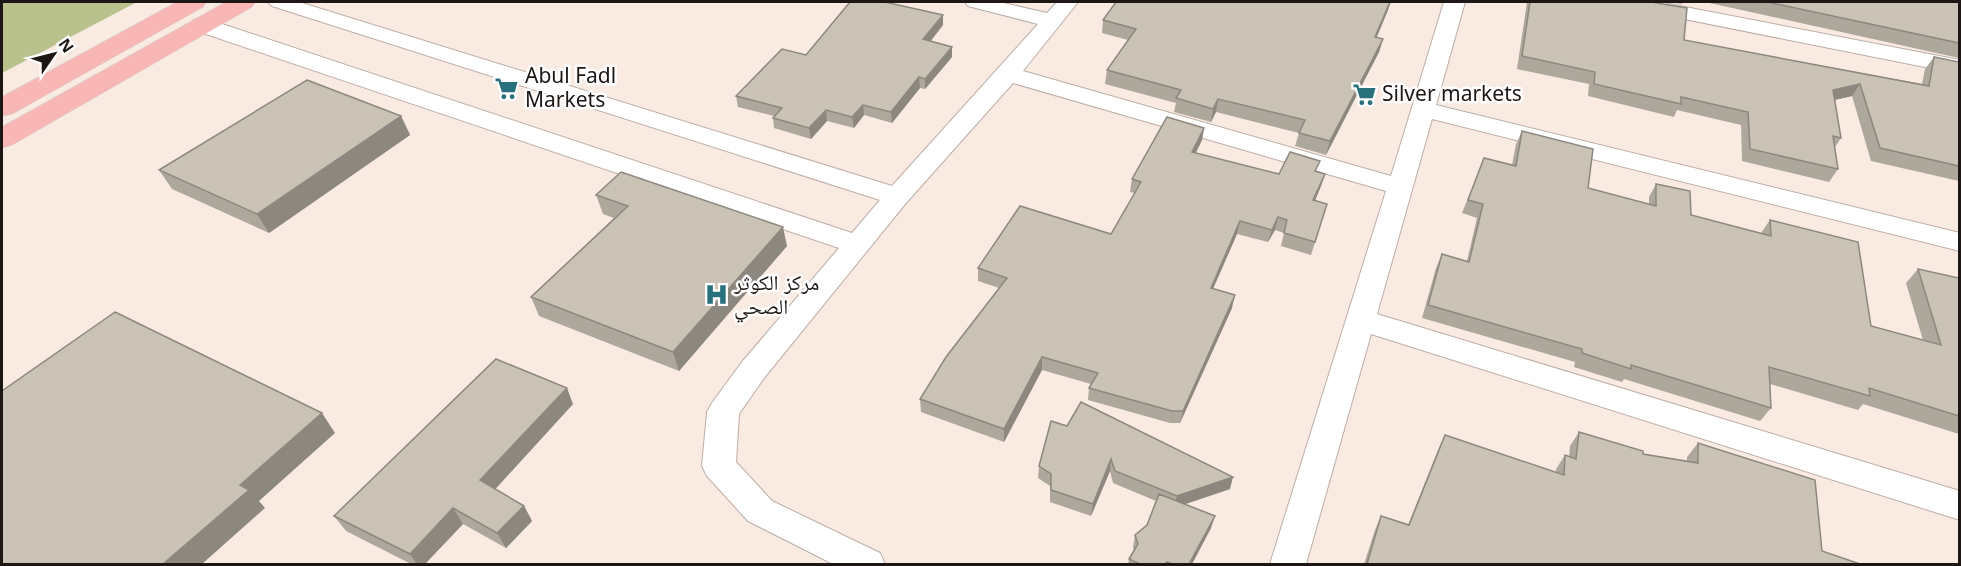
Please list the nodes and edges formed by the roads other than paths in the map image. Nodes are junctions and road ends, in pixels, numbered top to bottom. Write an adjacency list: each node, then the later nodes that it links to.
1 (243, 2): 7 (main road)
2 (279, 2): 14 (street)
3 (975, 2): 6 (street)
4 (1455, 2): 11 (street)
5 (1629, 2): 8 (street)
6 (1060, 11): 9 (street)
7 (198, 13): 10 (main road); 12 (main road); 16 (street)
8 (1959, 67)
9 (1008, 74): 13 (street); 14 (street)
10 (2, 108)
11 (1422, 109): 13 (street); 15 (street)
12 (2, 139)
13 (1400, 186): 17 (street)
14 (897, 198): 16 (street)
15 (1959, 242)
16 (858, 245): 19 (street)
17 (1360, 320): 18 (street); 20 (street)
18 (1959, 506)
19 (856, 562)
20 (1288, 564)

